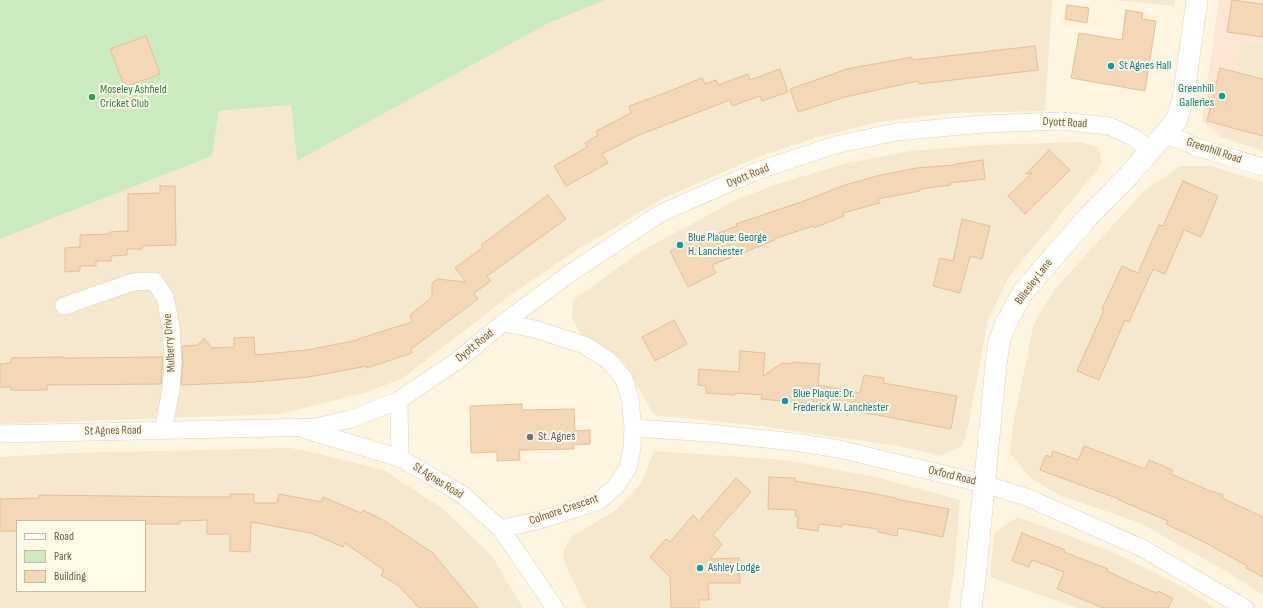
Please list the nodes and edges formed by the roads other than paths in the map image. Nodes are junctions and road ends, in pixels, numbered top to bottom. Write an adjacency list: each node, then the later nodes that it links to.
1 (1197, 0): 2 (street, Billesley Lane)
2 (1157, 143): 3 (street, Greenhill Road); 5 (street, Dyott Road); 12 (street, Billesley Lane)
3 (1263, 167)
4 (64, 306): 9 (street, Mulberry Drive)
5 (504, 323): 6 (street, Dyott Road); 8 (street, Colmore Crescent)
6 (399, 400): 7 (street, St Agnes Road); 11 (street)
7 (298, 428): 9 (street, St Agnes Road); 11 (street, St Agnes Road)
8 (633, 428): 12 (street, Oxford Road); 13 (street, Colmore Crescent)
9 (163, 430): 10 (street, St Agnes Road)
10 (0, 434)
11 (400, 458): 13 (street, St Agnes Road)
12 (984, 484): 15 (street, Billesley Lane); 16 (street, Oxford Road)
13 (501, 529): 14 (street, St Agnes Road)
14 (555, 608)
15 (970, 608)
16 (1245, 608)

